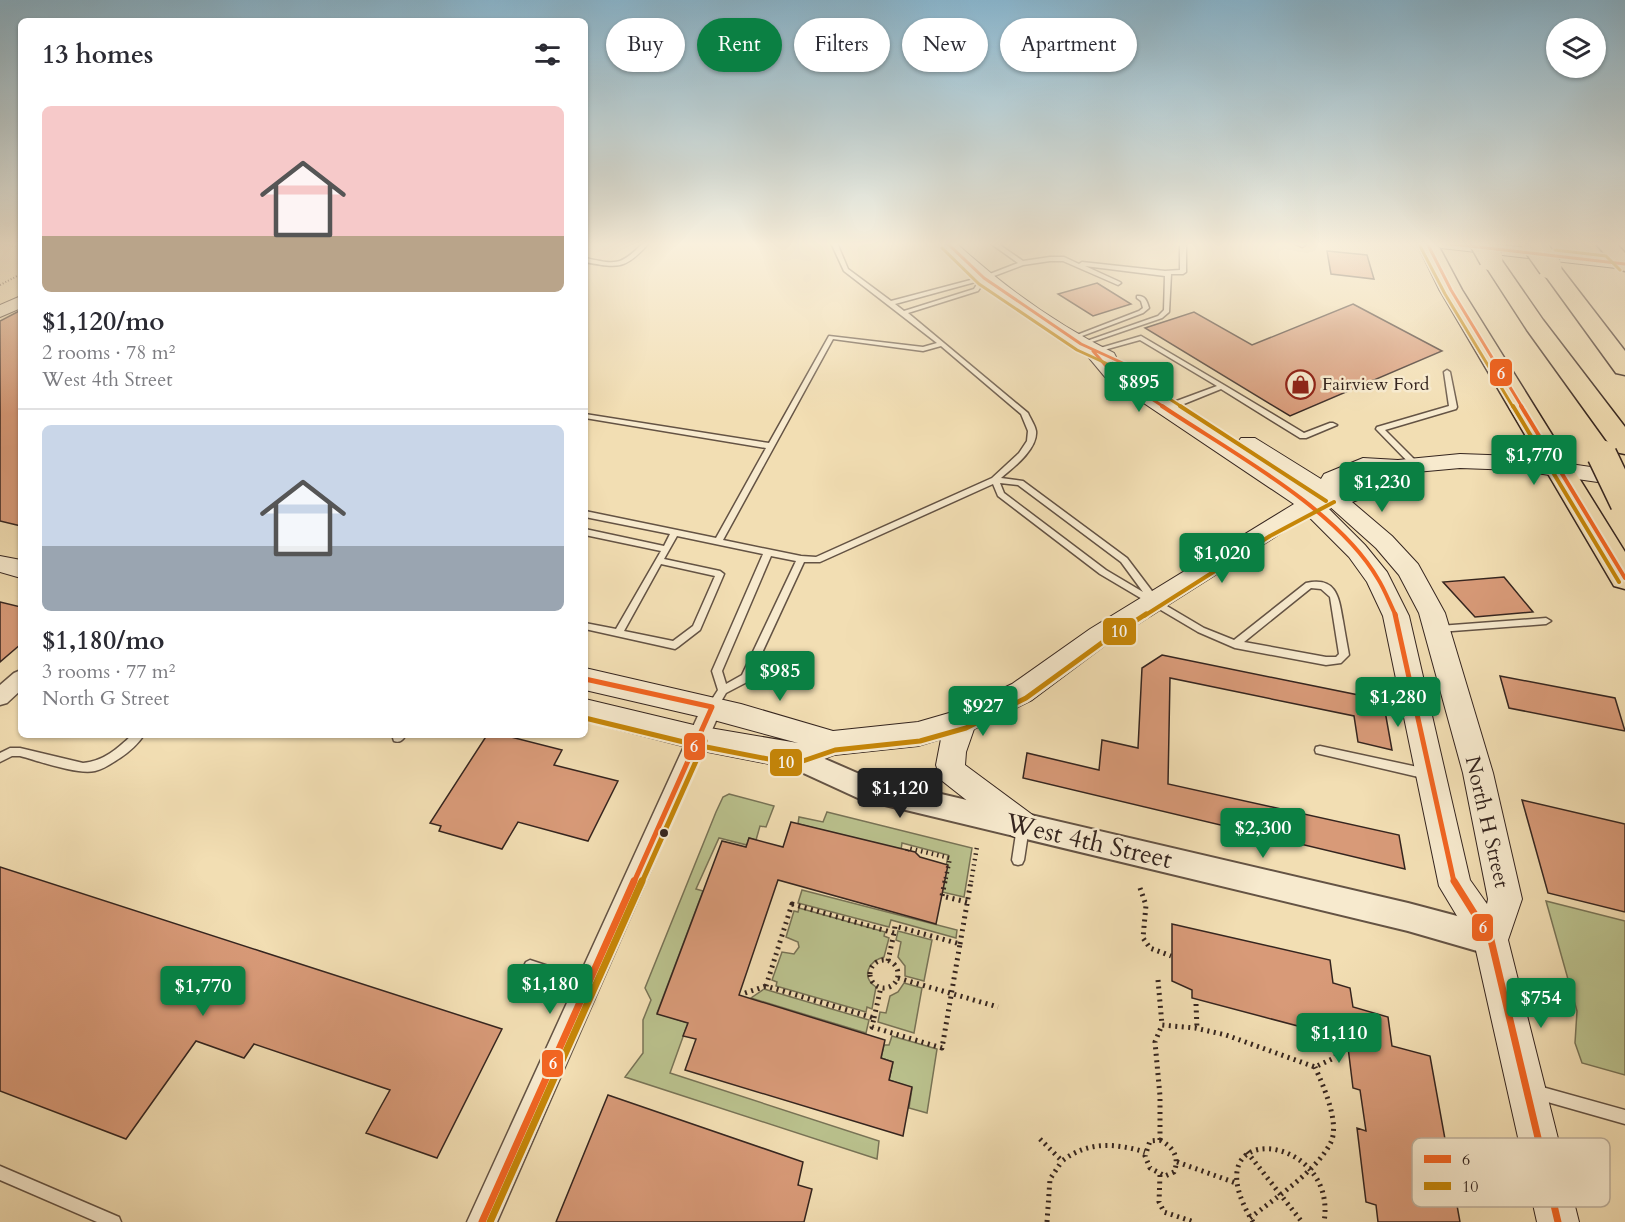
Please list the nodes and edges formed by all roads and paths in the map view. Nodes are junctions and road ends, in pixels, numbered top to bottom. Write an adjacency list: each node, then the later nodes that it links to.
1 (886, 300): 10 (lane)
2 (901, 300): 10 (lane)
3 (944, 300): 11 (lane)
4 (1017, 300): 13 (main road)
5 (1144, 300): 13 (lane)
6 (1167, 300): 13 (lane)
7 (1457, 300): 23 (highway)
8 (1519, 300): 20 (highway)
9 (1575, 300): 14 (highway, bridge)
10 (890, 303): 11 (lane)
11 (903, 313): 12 (lane)
12 (942, 344): 21 (lane); 25 (lane)
13 (1082, 344): 16 (lane); 17 (main road)
14 (1625, 368)
15 (1447, 372): 22 (lane)
16 (1222, 386): 17 (lane); 19 (lane)
17 (1176, 405): 26 (main road)
18 (588, 416): 21 (lane)
19 (1333, 424)
20 (1613, 443): 27 (highway, bridge)
21 (771, 447): 31 (lane)
22 (1406, 465): 23 (main road); 26 (main road)
23 (1557, 469): 24 (main road); 38 (highway)
24 (1625, 479)
25 (995, 480): 34 (lane); 39 (lane); 39 (lane)
26 (1320, 499): 39 (main road); 42 (main road, North H Street); 57 (main road, North H Street)
27 (1625, 503)
28 (588, 515): 30 (lane)
29 (588, 533): 32 (lane)
30 (675, 533): 31 (lane); 32 (lane)
31 (718, 542): 33 (lane)
32 (666, 549): 35 (lane)
33 (768, 552): 34 (lane); 48 (lane)
34 (801, 559): 48 (lane)
35 (659, 561): 43 (lane); 43 (lane)
36 (0, 564): 37 (main road)
37 (18, 568)
38 (1625, 578)
39 (1155, 602): 44 (lane); 50 (main road)
40 (1546, 621): 42 (lane)
41 (588, 627): 43 (lane)
42 (1437, 629): 65 (main road, North H Street)
43 (618, 633)
44 (1235, 644): 44 (lane)
45 (588, 679): 48 (main road)
46 (18, 681): 47 (street)
47 (0, 697)
48 (718, 699): 52 (street); 53 (main road)
49 (588, 711): 52 (main road)
50 (963, 721): 53 (main road); 58 (main road)
51 (136, 738): 56 (lane)
52 (698, 738): 55 (main road); 72 (street)
53 (833, 743): 55 (main road)
54 (1320, 750): 57 (lane)
55 (795, 757): 58 (street, West 4th Street)
56 (0, 758)
57 (1432, 775): 65 (main road, North H Street)
58 (1023, 826): 61 (lane); 65 (street, West 4th Street)
59 (977, 847): 63 (path)
60 (907, 851): 63 (path)
61 (1018, 860)
62 (1140, 888): 67 (path)
63 (968, 902): 66 (path)
64 (894, 933): 66 (path); 68 (path); 73 (path)
65 (1491, 940): 84 (main road, North H Street)
66 (960, 944): 76 (path)
67 (1171, 956)
68 (888, 961): 70 (path); 74 (path)
69 (530, 966): 72 (lane)
70 (898, 978): 74 (path); 76 (path)
71 (1158, 980): 80 (path)
72 (587, 984): 101 (street)
73 (766, 986): 75 (path); 79 (path)
74 (881, 987): 79 (path)
75 (745, 993)
76 (952, 993): 78 (path); 79 (path)
77 (1196, 1004): 81 (path)
78 (998, 1007)
79 (874, 1018)
80 (1162, 1025): 81 (path); 88 (path)
81 (1197, 1028): 83 (path)
82 (1336, 1034): 83 (path)
83 (1315, 1067): 93 (path)
84 (1527, 1089): 85 (lane); 86 (main road, North H Street)
85 (1625, 1117)
86 (1538, 1138)
87 (1040, 1139): 91 (path)
88 (1160, 1140): 89 (path); 92 (path)
89 (1145, 1152): 91 (path); 95 (path)
90 (1247, 1152): 93 (path); 96 (path); 97 (path)
91 (1062, 1161): 102 (path)
92 (1177, 1162): 95 (path); 96 (path)
93 (1308, 1170): 97 (path); 105 (path)
94 (0, 1173): 100 (lane)
95 (1160, 1175): 103 (path)
96 (1236, 1183): 99 (path)
97 (1280, 1194): 99 (path); 104 (path)
98 (1555, 1207): 106 (main road, North H Street)
99 (1252, 1220)
100 (114, 1222)
101 (482, 1222)
102 (1047, 1222)
103 (1194, 1222)
104 (1302, 1222)
105 (1324, 1222)
106 (1558, 1222)

